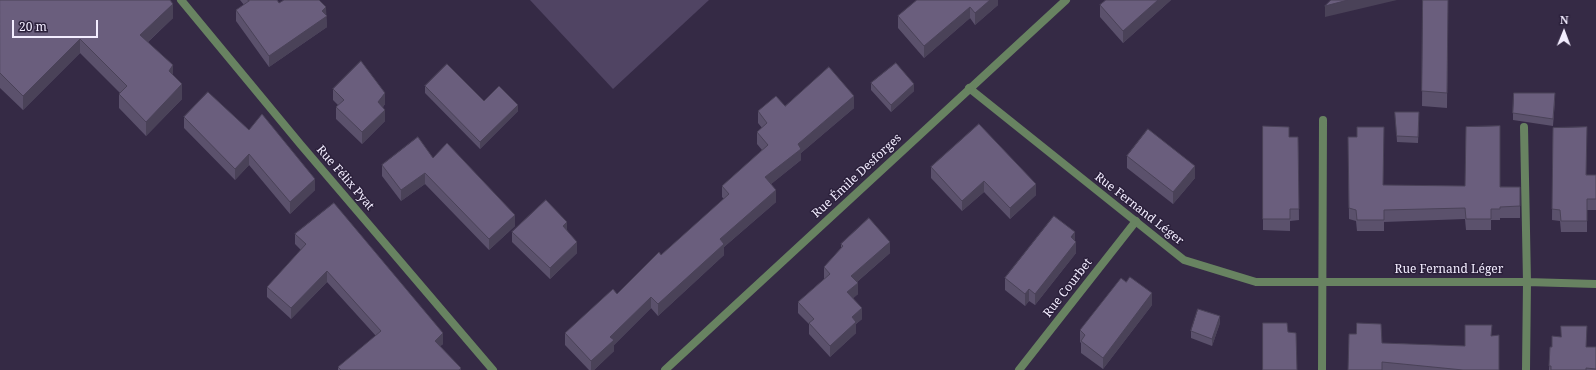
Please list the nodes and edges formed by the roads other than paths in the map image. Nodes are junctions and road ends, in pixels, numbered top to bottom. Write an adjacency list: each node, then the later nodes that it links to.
1 (181, 0): 10 (street, Rue Félix Pyat)
2 (1066, 0): 3 (street, Rue Émile Desforges)
3 (969, 88): 6 (street, Rue Fernand Léger); 11 (street, Rue Émile Desforges)
4 (1323, 120): 7 (street)
5 (1524, 127): 8 (street)
6 (1136, 221): 7 (street, Rue Fernand Léger); 12 (street, Rue Courbet)
7 (1322, 282): 8 (street, Rue Fernand Léger); 13 (street)
8 (1527, 282): 9 (street, Rue Fernand Léger); 14 (street)
9 (1596, 284)
10 (493, 370)
11 (665, 370)
12 (1019, 370)
13 (1322, 370)
14 (1526, 370)

